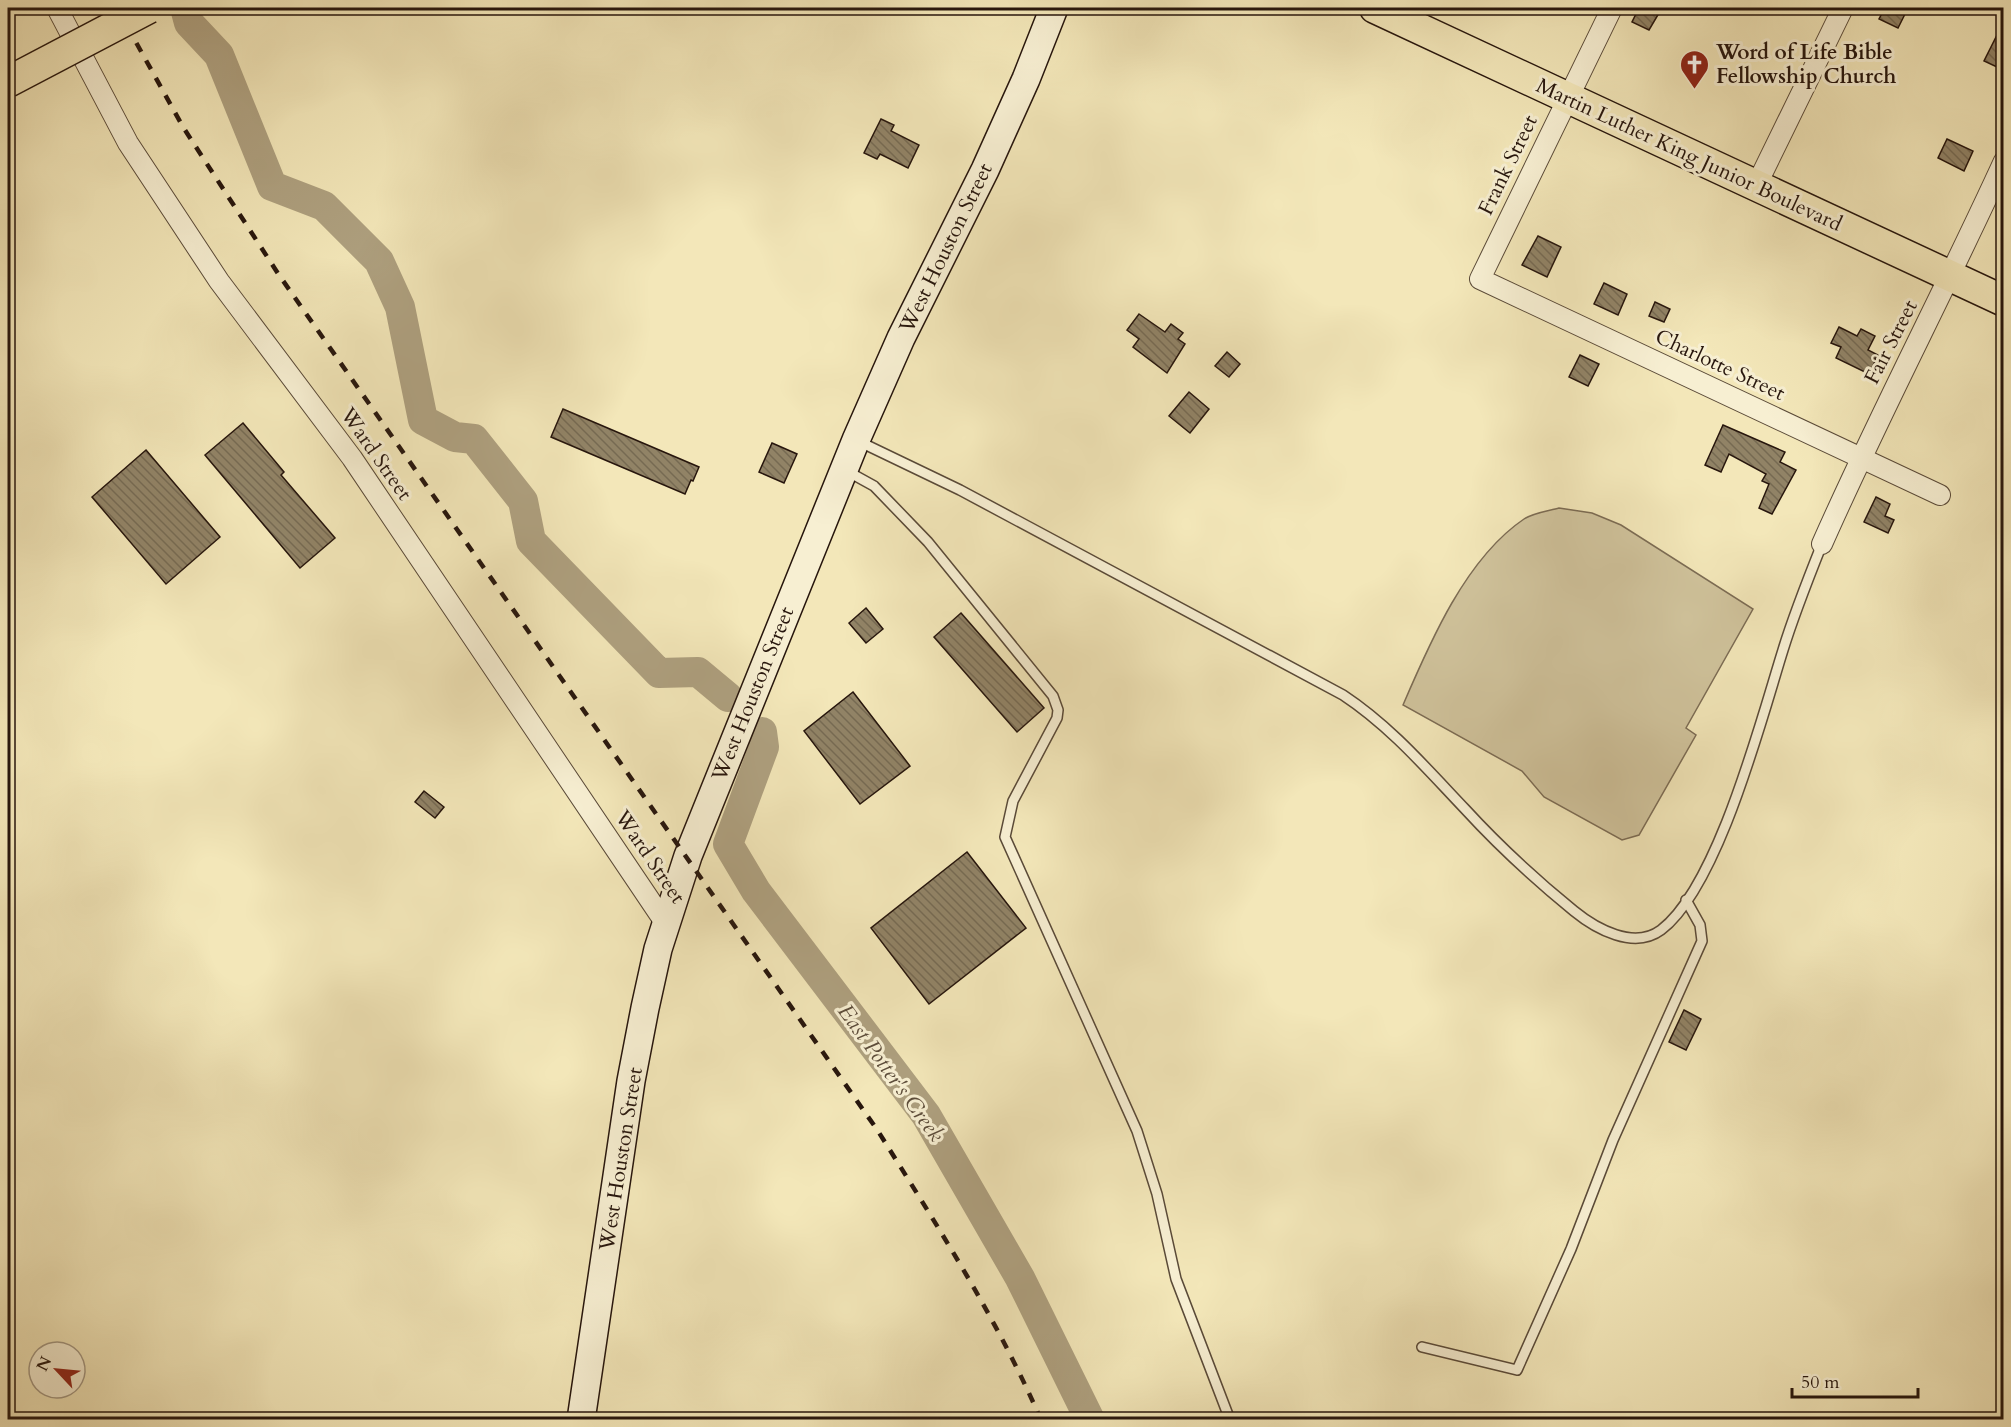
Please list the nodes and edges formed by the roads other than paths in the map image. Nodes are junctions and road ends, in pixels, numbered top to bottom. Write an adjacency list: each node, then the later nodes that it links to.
1 (57, 8): 20 (street, Ward Street)
2 (149, 8): 7 (main road, bridge)
3 (1054, 8): 14 (street, West Houston Street)
4 (1378, 8): 8 (main road, Martin Luther King Junior Boulevard)
5 (1612, 8): 8 (street, Frank Street)
6 (1843, 8): 10 (street)
7 (8, 82)
8 (1567, 99): 10 (main road, Martin Luther King Junior Boulevard); 12 (street, Frank Street)
9 (2004, 161): 11 (street, Fair Street)
10 (1756, 186): 11 (main road, Martin Luther King Junior Boulevard)
11 (1951, 277): 13 (main road, Martin Luther King Junior Boulevard); 15 (street, Fair Street)
12 (1480, 279): 15 (street, Charlotte Street)
13 (2004, 301)
14 (856, 440): 16 (street, West Houston Street); 19 (lane)
15 (1860, 457): 17 (street, Charlotte Street); 18 (street, Fair Street)
16 (844, 470): 20 (street, West Houston Street); 23 (lane)
17 (1940, 495)
18 (1822, 544): 19 (lane)
19 (1686, 900): 21 (lane)
20 (666, 924): 22 (street, West Houston Street)
21 (1422, 1347)
22 (581, 1419)
23 (1230, 1419)

